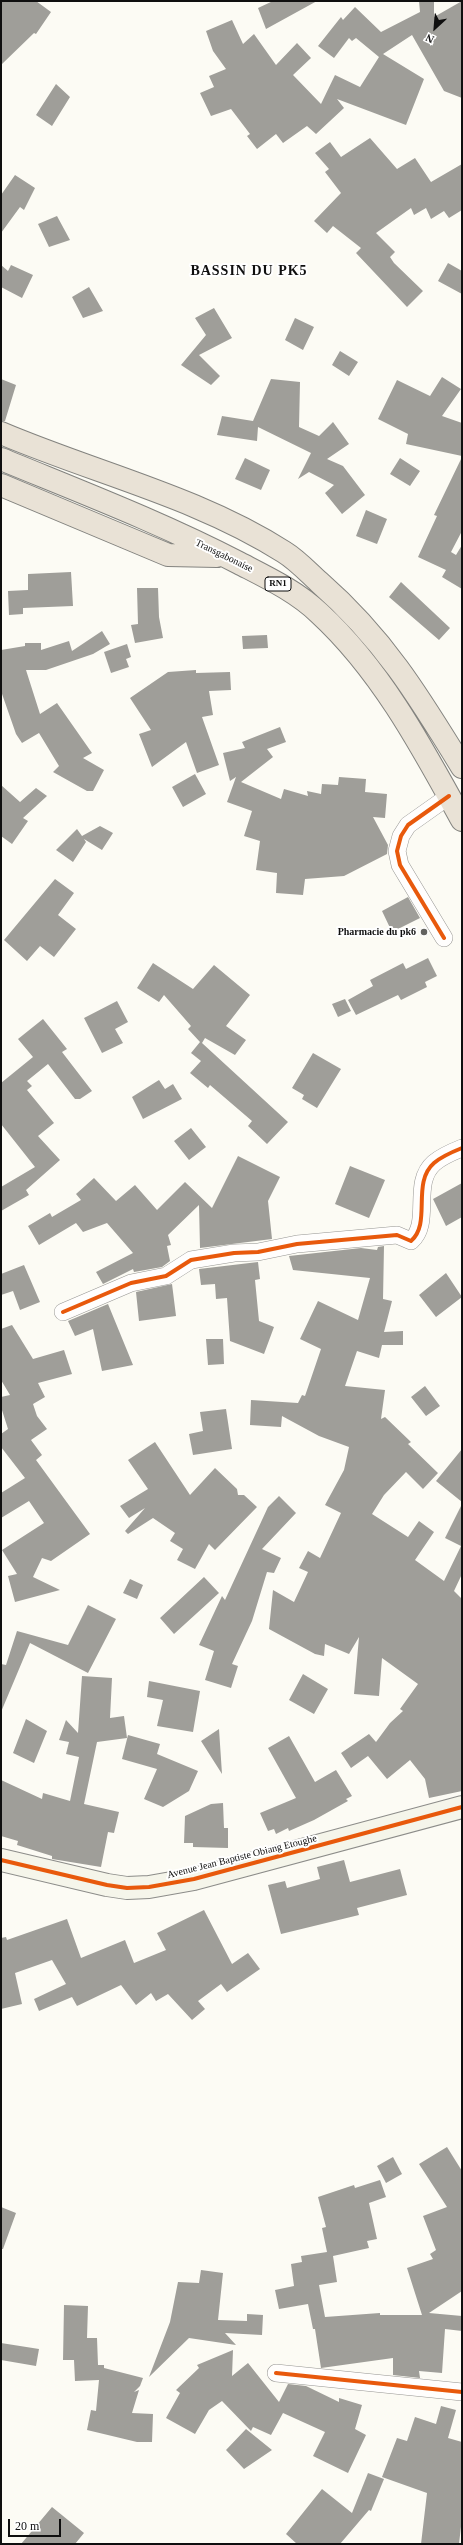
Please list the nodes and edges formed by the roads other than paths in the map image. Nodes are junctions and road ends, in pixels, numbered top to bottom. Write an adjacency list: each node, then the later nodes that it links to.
1 (1, 433): 5 (highway, RN1)
2 (1, 459): 4 (highway, Transgabonaise / RN1)
3 (1, 484): 4 (highway)
4 (225, 556): 6 (highway, Transgabonaise / RN1)
5 (462, 767)
6 (449, 796): 7 (highway, Transgabonaise / RN1); 8 (street)
7 (462, 820)
8 (444, 938)
9 (462, 1148): 10 (street)
10 (63, 1312)
11 (462, 1807): 12 (street, Avenue Jean Baptiste Obiang Etoughe)
12 (1, 1860)
13 (276, 2373): 14 (street)
14 (462, 2392)

